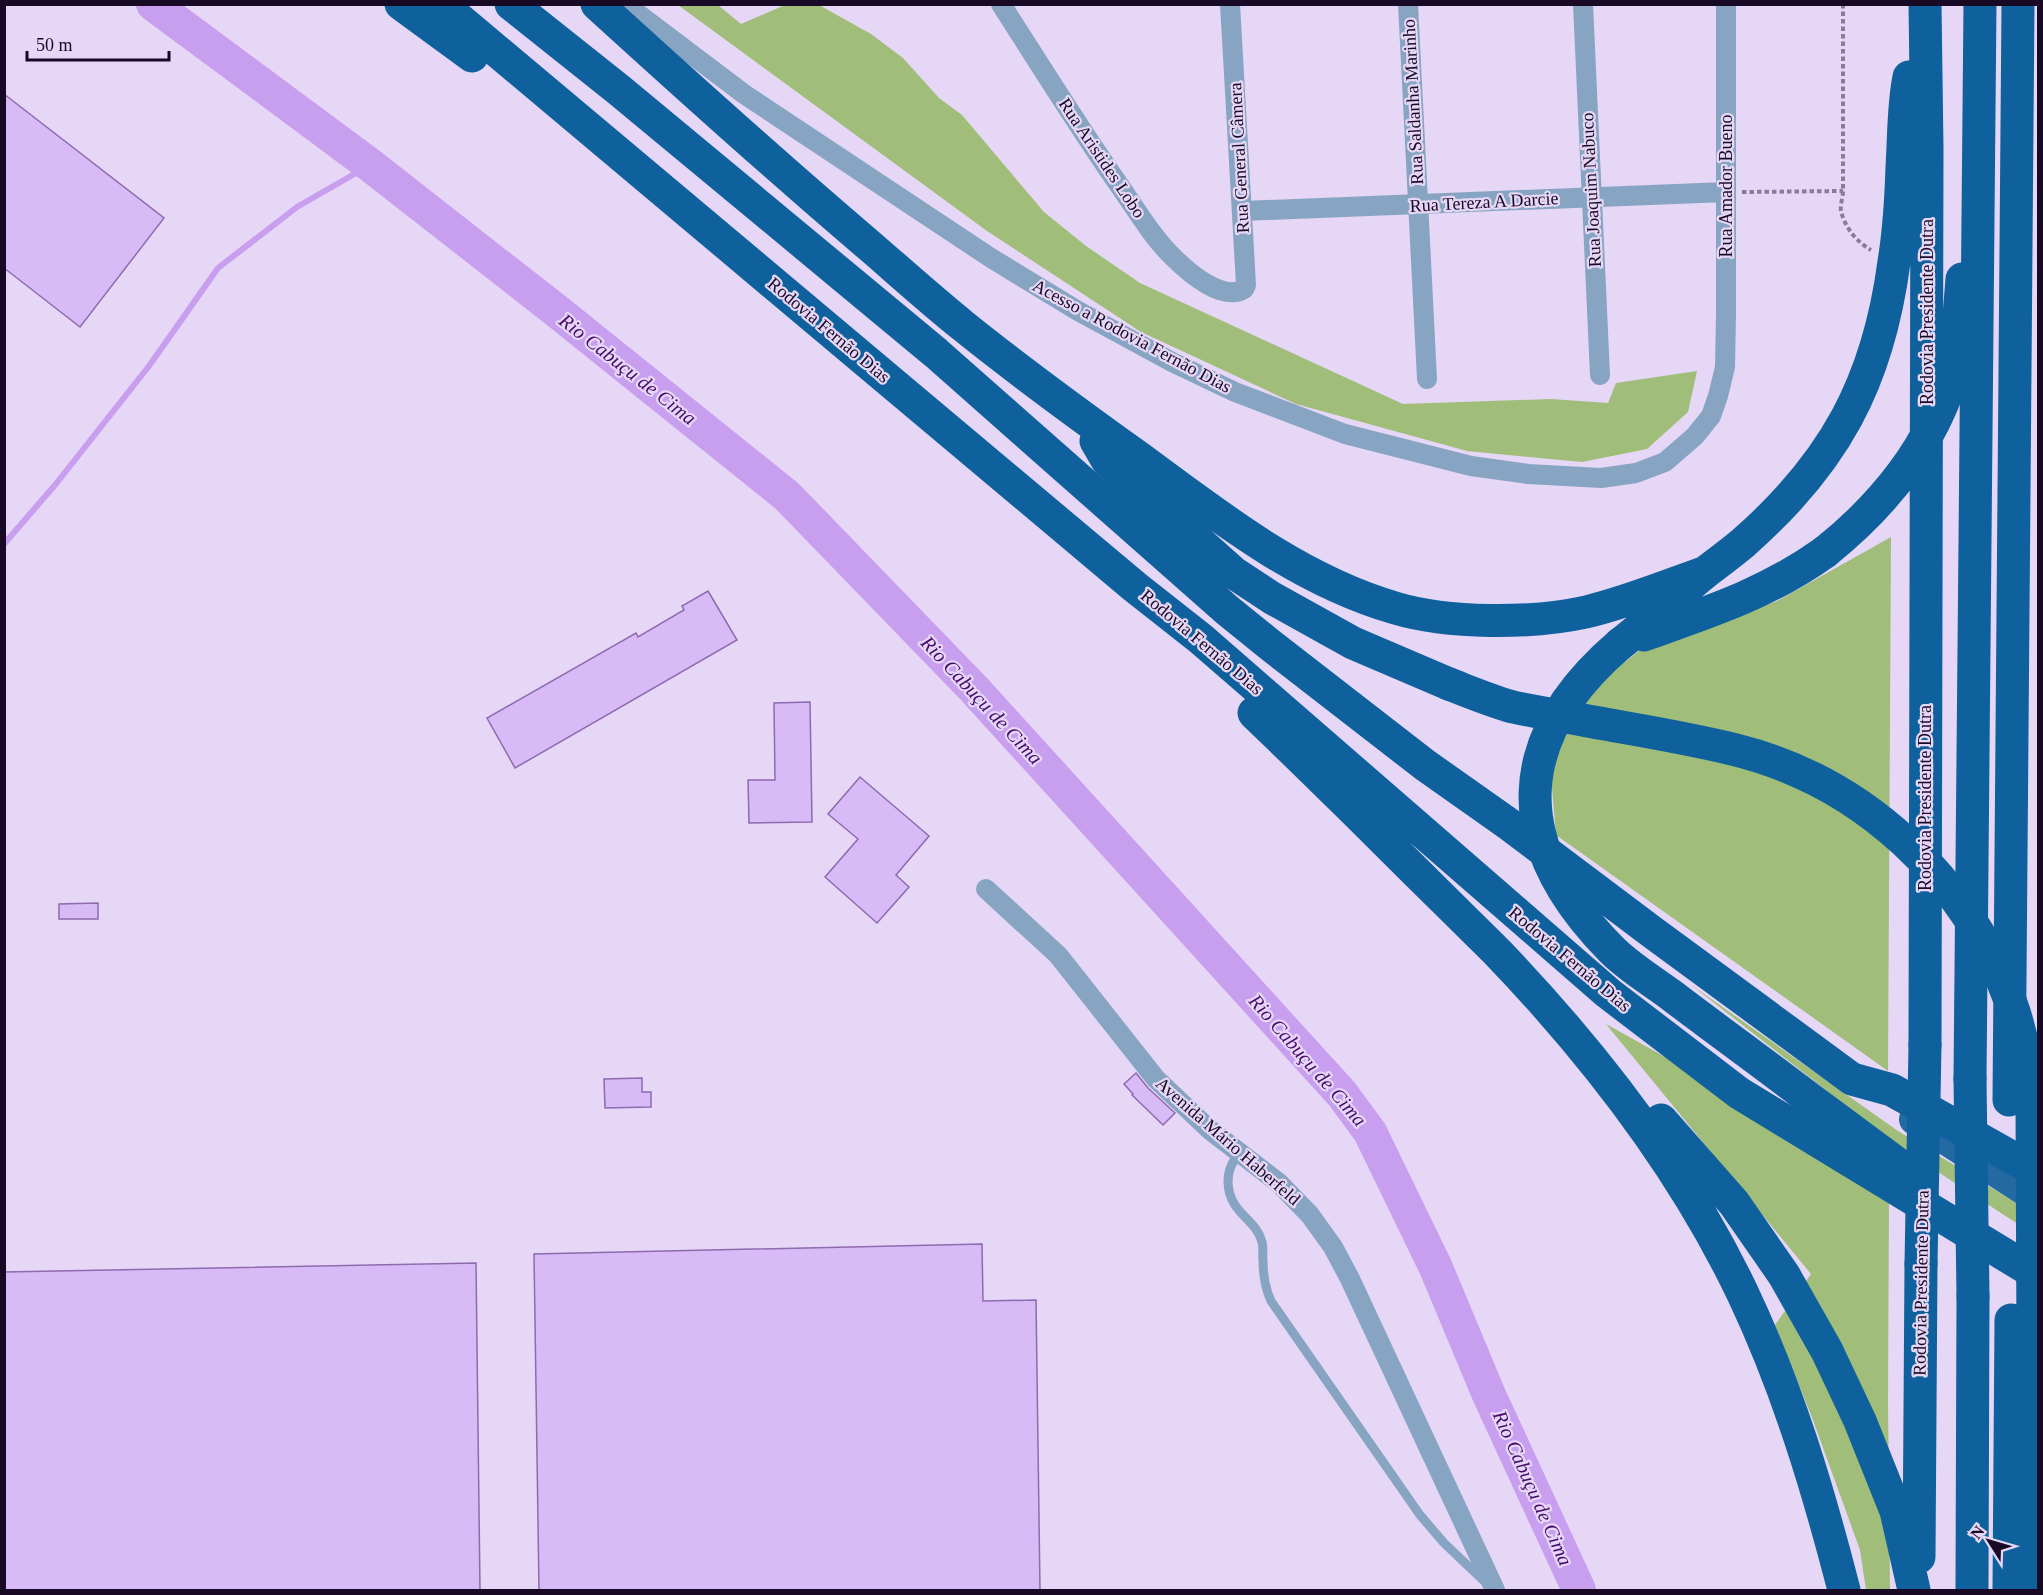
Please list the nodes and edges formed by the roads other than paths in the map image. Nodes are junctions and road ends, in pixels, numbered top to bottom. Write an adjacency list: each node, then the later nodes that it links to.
1 (401, 4): 17 (highway)
2 (441, 4): 17 (highway, Rodovia Fernão Dias)
3 (511, 4): 16 (highway)
4 (544, 4): 16 (highway)
5 (597, 4): 26 (highway)
6 (626, 4): 23 (street, Acesso a Rodovia Fernão Dias)
7 (1001, 4): 22 (street, Rua Aristides Lobo)
8 (1230, 4): 21 (street, Rua General Câmera)
9 (1408, 4): 20 (street, Rua Saldanha Marinho)
10 (1582, 4): 19 (street, Rua Joaquim Nabuco)
11 (1726, 4): 18 (street, Rua Amador Bueno)
12 (1960, 4): 29 (highway, bridge)
13 (1980, 4): 42 (highway, bridge)
14 (2018, 4): 43 (highway)
15 (1924, 15): 27 (highway); 41 (highway, Rodovia Presidente Dutra, bridge)
16 (619, 90): 32 (highway)
17 (585, 126): 28 (highway, Rodovia Fernão Dias)
18 (1726, 192): 19 (street, Rua Tereza A Darcie); 23 (street, Rua Amador Bueno)
19 (1590, 197): 20 (street, Rua Tereza A Darcie); 24 (street, Rua Joaquim Nabuco)
20 (1418, 205): 21 (street, Rua Tereza A Darcie); 25 (street, Rua Saldanha Marinho)
21 (1242, 211): 22 (street, Rua General Câmera)
22 (1222, 292)
23 (1725, 367)
24 (1600, 375)
25 (1427, 379)
26 (1082, 416): 27 (highway); 44 (highway, bridge)
27 (1706, 572): 29 (highway)
28 (1135, 587): 31 (highway); 37 (highway, Rodovia Fernão Dias)
29 (1620, 644): 36 (highway, bridge)
30 (986, 890): 33 (street, Avenida Mário Haberfeld)
31 (1498, 953): 39 (highway); 40 (highway)
32 (1852, 1079): 34 (highway); 35 (highway)
33 (1240, 1153): 38 (street, Avenida Mário Haberfeld); 38 (lane)
34 (2038, 1172)
35 (2038, 1198)
36 (2038, 1268)
37 (2038, 1275)
38 (1495, 1590)
39 (1844, 1590)
40 (1914, 1590)
41 (1919, 1590)
42 (1972, 1590)
43 (2009, 1590)
44 (2034, 1590)

